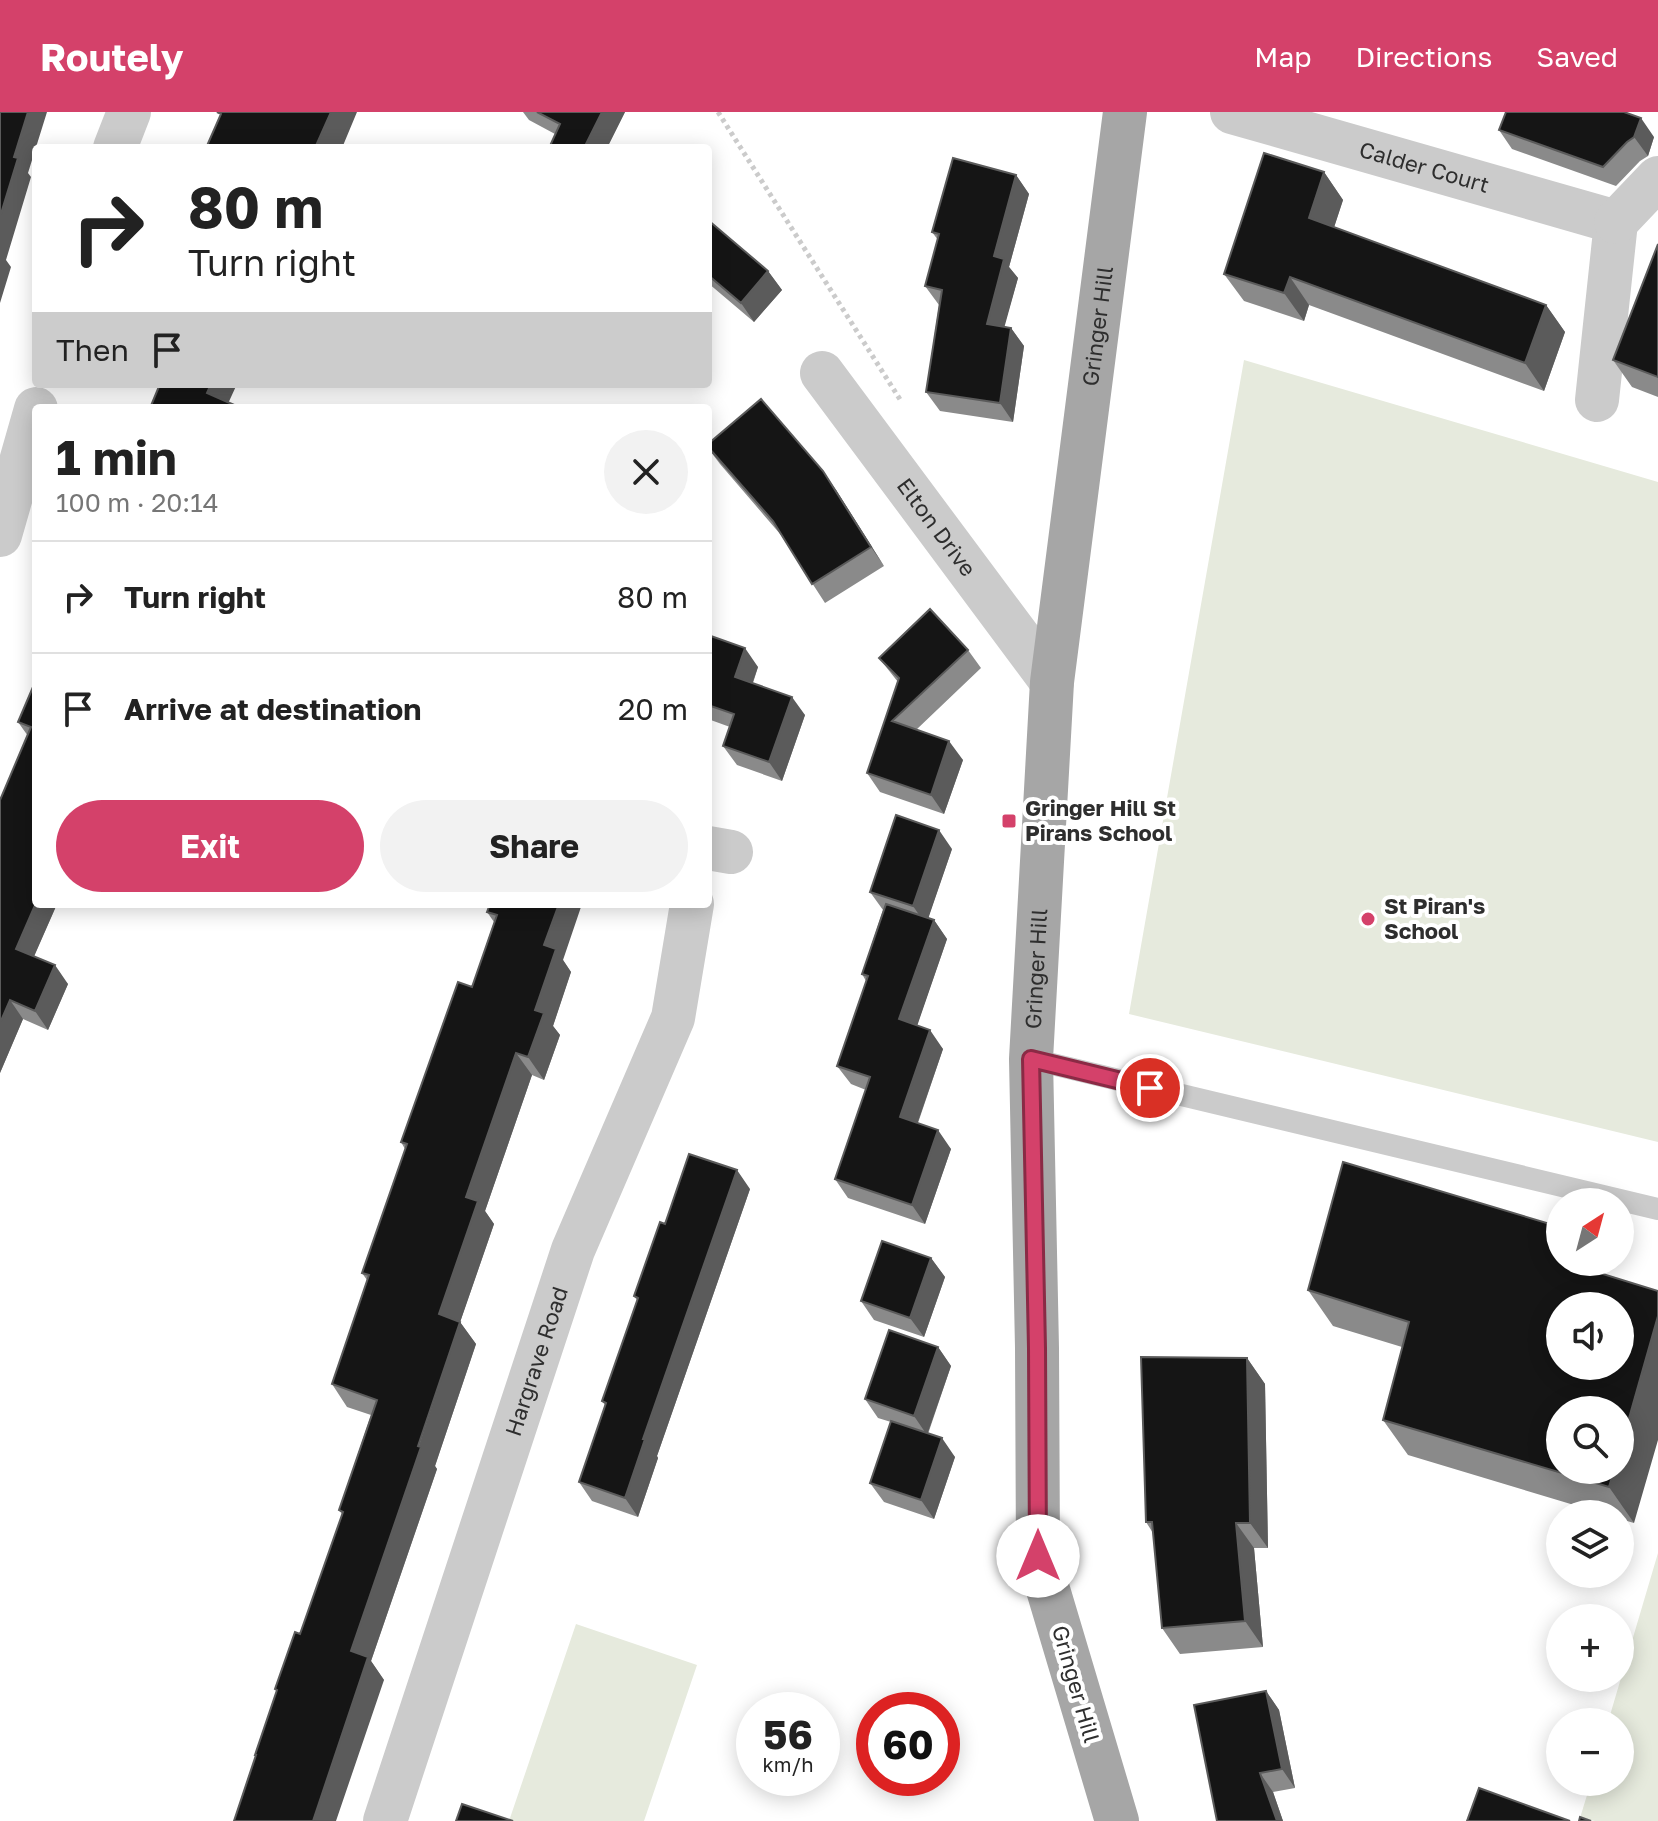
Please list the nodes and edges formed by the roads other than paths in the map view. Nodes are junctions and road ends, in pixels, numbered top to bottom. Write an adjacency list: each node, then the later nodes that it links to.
1 (129, 112): 4 (street)
2 (1125, 112): 11 (main road, Gringer Hill)
3 (1232, 112): 6 (street, Calder Court)
4 (117, 144)
5 (1658, 178): 6 (street)
6 (1616, 222): 8 (street)
7 (822, 373): 11 (street, Elton Drive)
8 (1597, 400)
9 (32, 422): 10 (street)
10 (0, 535)
11 (1052, 682): 13 (main road, Gringer Hill)
12 (691, 908): 15 (street, Hargrave Road)
13 (1031, 1059): 14 (lane); 16 (main road, Gringer Hill)
14 (1658, 1209)
15 (385, 1821)
16 (1117, 1821)

